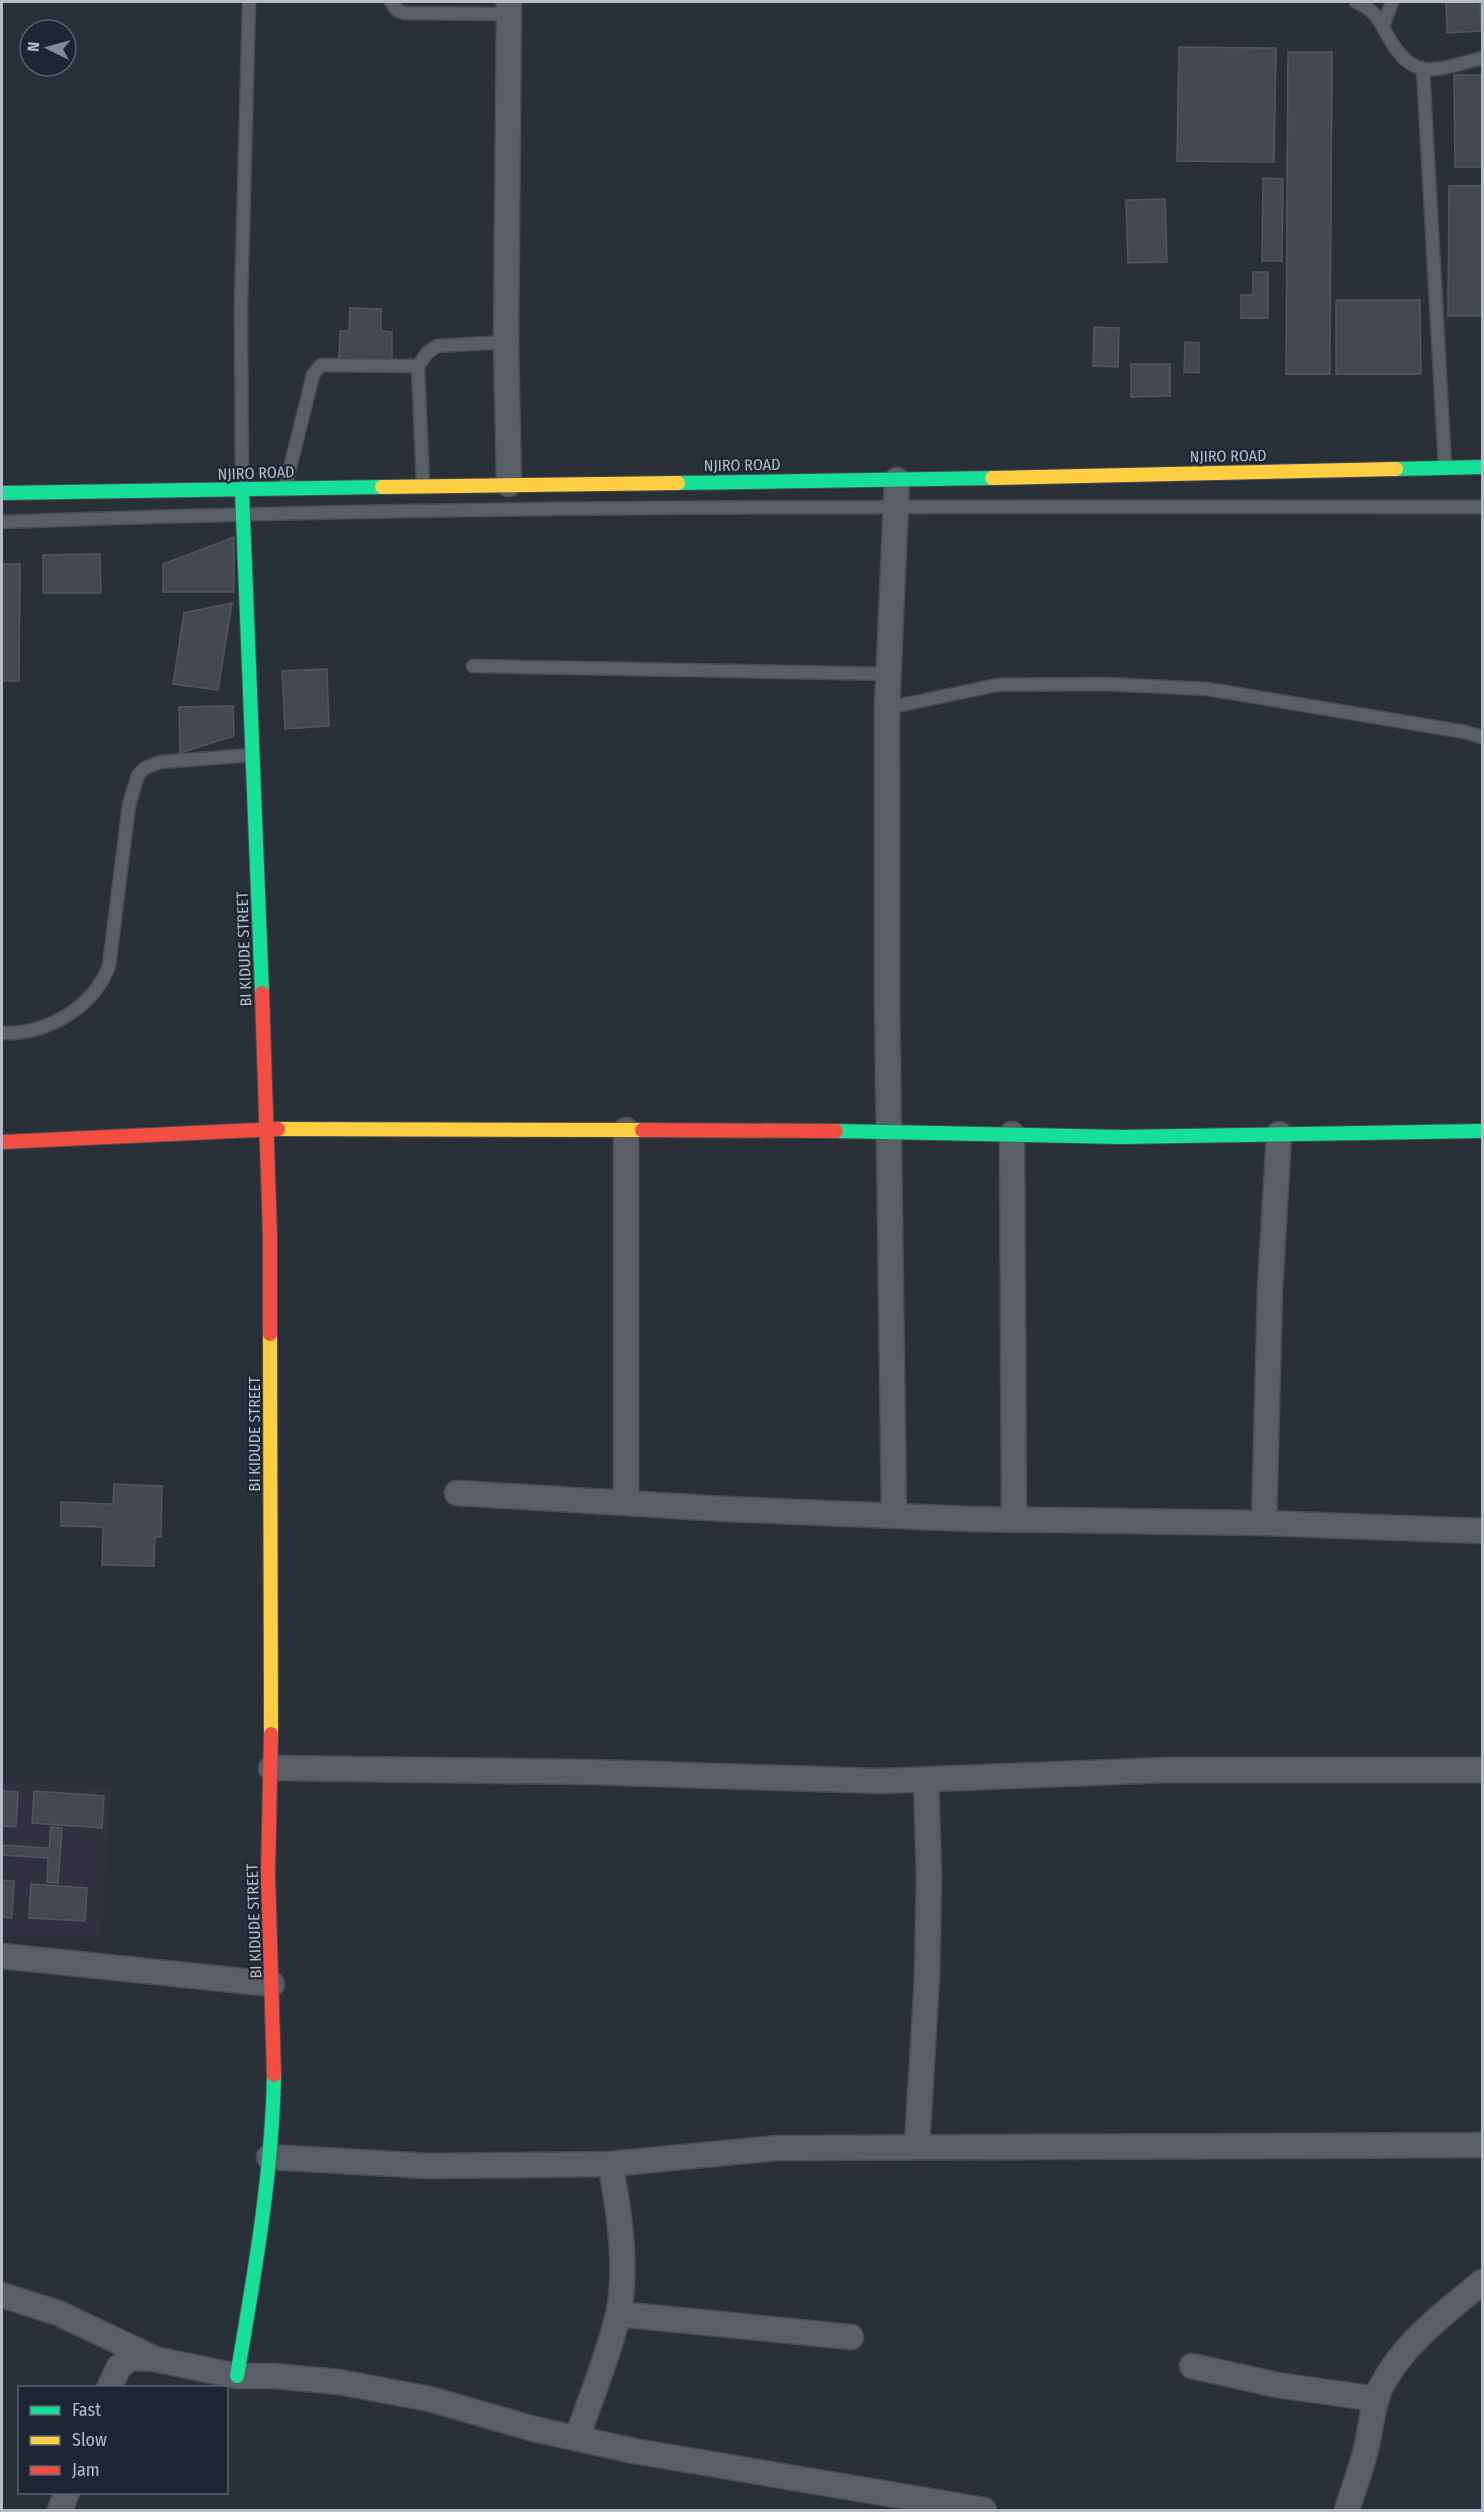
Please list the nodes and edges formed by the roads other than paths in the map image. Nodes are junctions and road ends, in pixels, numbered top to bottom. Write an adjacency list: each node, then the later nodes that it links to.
1 (249, 2): 17 (lane)
2 (391, 2): 5 (lane)
3 (1356, 2): 6 (lane)
4 (1392, 2): 6 (lane)
5 (509, 8): 9 (street)
6 (1383, 26): 8 (lane)
7 (1482, 58): 8 (lane)
8 (1423, 69): 12 (lane)
9 (506, 342): 10 (lane); 14 (street)
10 (418, 366): 15 (lane); 16 (lane)
11 (1482, 466): 12 (street, NJIRO ROAD)
12 (1445, 467): 13 (street, NJIRO ROAD)
13 (897, 480): 14 (street, NJIRO ROAD); 19 (street)
14 (509, 484): 15 (street, NJIRO ROAD)
15 (423, 486): 16 (street, NJIRO ROAD)
16 (285, 489): 17 (street, NJIRO ROAD)
17 (242, 491): 18 (street, NJIRO ROAD); 21 (street, BI KIDUDE STREET)
18 (2, 493)
19 (896, 507): 20 (lane); 21 (lane); 24 (street)
20 (1482, 507)
21 (243, 513): 22 (lane); 27 (street, BI KIDUDE STREET)
22 (2, 522)
23 (472, 666): 24 (lane)
24 (889, 674): 25 (street)
25 (887, 708): 26 (lane); 31 (street)
26 (1482, 737)
27 (253, 755): 28 (lane); 29 (street, BI KIDUDE STREET)
28 (2, 1034)
29 (266, 1129): 30 (street); 35 (street); 42 (street, BI KIDUDE STREET)
30 (626, 1130): 31 (street); 37 (street)
31 (889, 1131): 33 (street); 38 (street)
32 (1482, 1131): 34 (street)
33 (1012, 1134): 34 (street); 39 (street)
34 (1279, 1134): 40 (street)
35 (2, 1142)
36 (457, 1493): 37 (street)
37 (626, 1503): 38 (street)
38 (894, 1516): 39 (street)
39 (1014, 1520): 40 (street)
40 (1264, 1523): 41 (street)
41 (1482, 1531)
42 (271, 1768): 44 (street); 46 (street, BI KIDUDE STREET)
43 (1482, 1770): 44 (street)
44 (926, 1780): 48 (street)
45 (2, 1956): 46 (street)
46 (272, 1984): 49 (street, BI KIDUDE STREET)
47 (1482, 2145): 48 (street)
48 (917, 2146): 50 (street)
49 (269, 2157): 50 (street); 57 (street, BI KIDUDE STREET)
50 (610, 2164): 53 (street)
51 (1482, 2282): 59 (street)
52 (2, 2295): 55 (street)
53 (618, 2314): 54 (street); 60 (street)
54 (851, 2337)
55 (154, 2359): 57 (street); 58 (street)
56 (1192, 2366): 59 (street)
57 (237, 2376): 60 (street)
58 (110, 2386)
59 (1377, 2399): 64 (street)
60 (577, 2438): 63 (street)
61 (67, 2494): 62 (street)
62 (60, 2511)
63 (984, 2511)
64 (1347, 2511)

